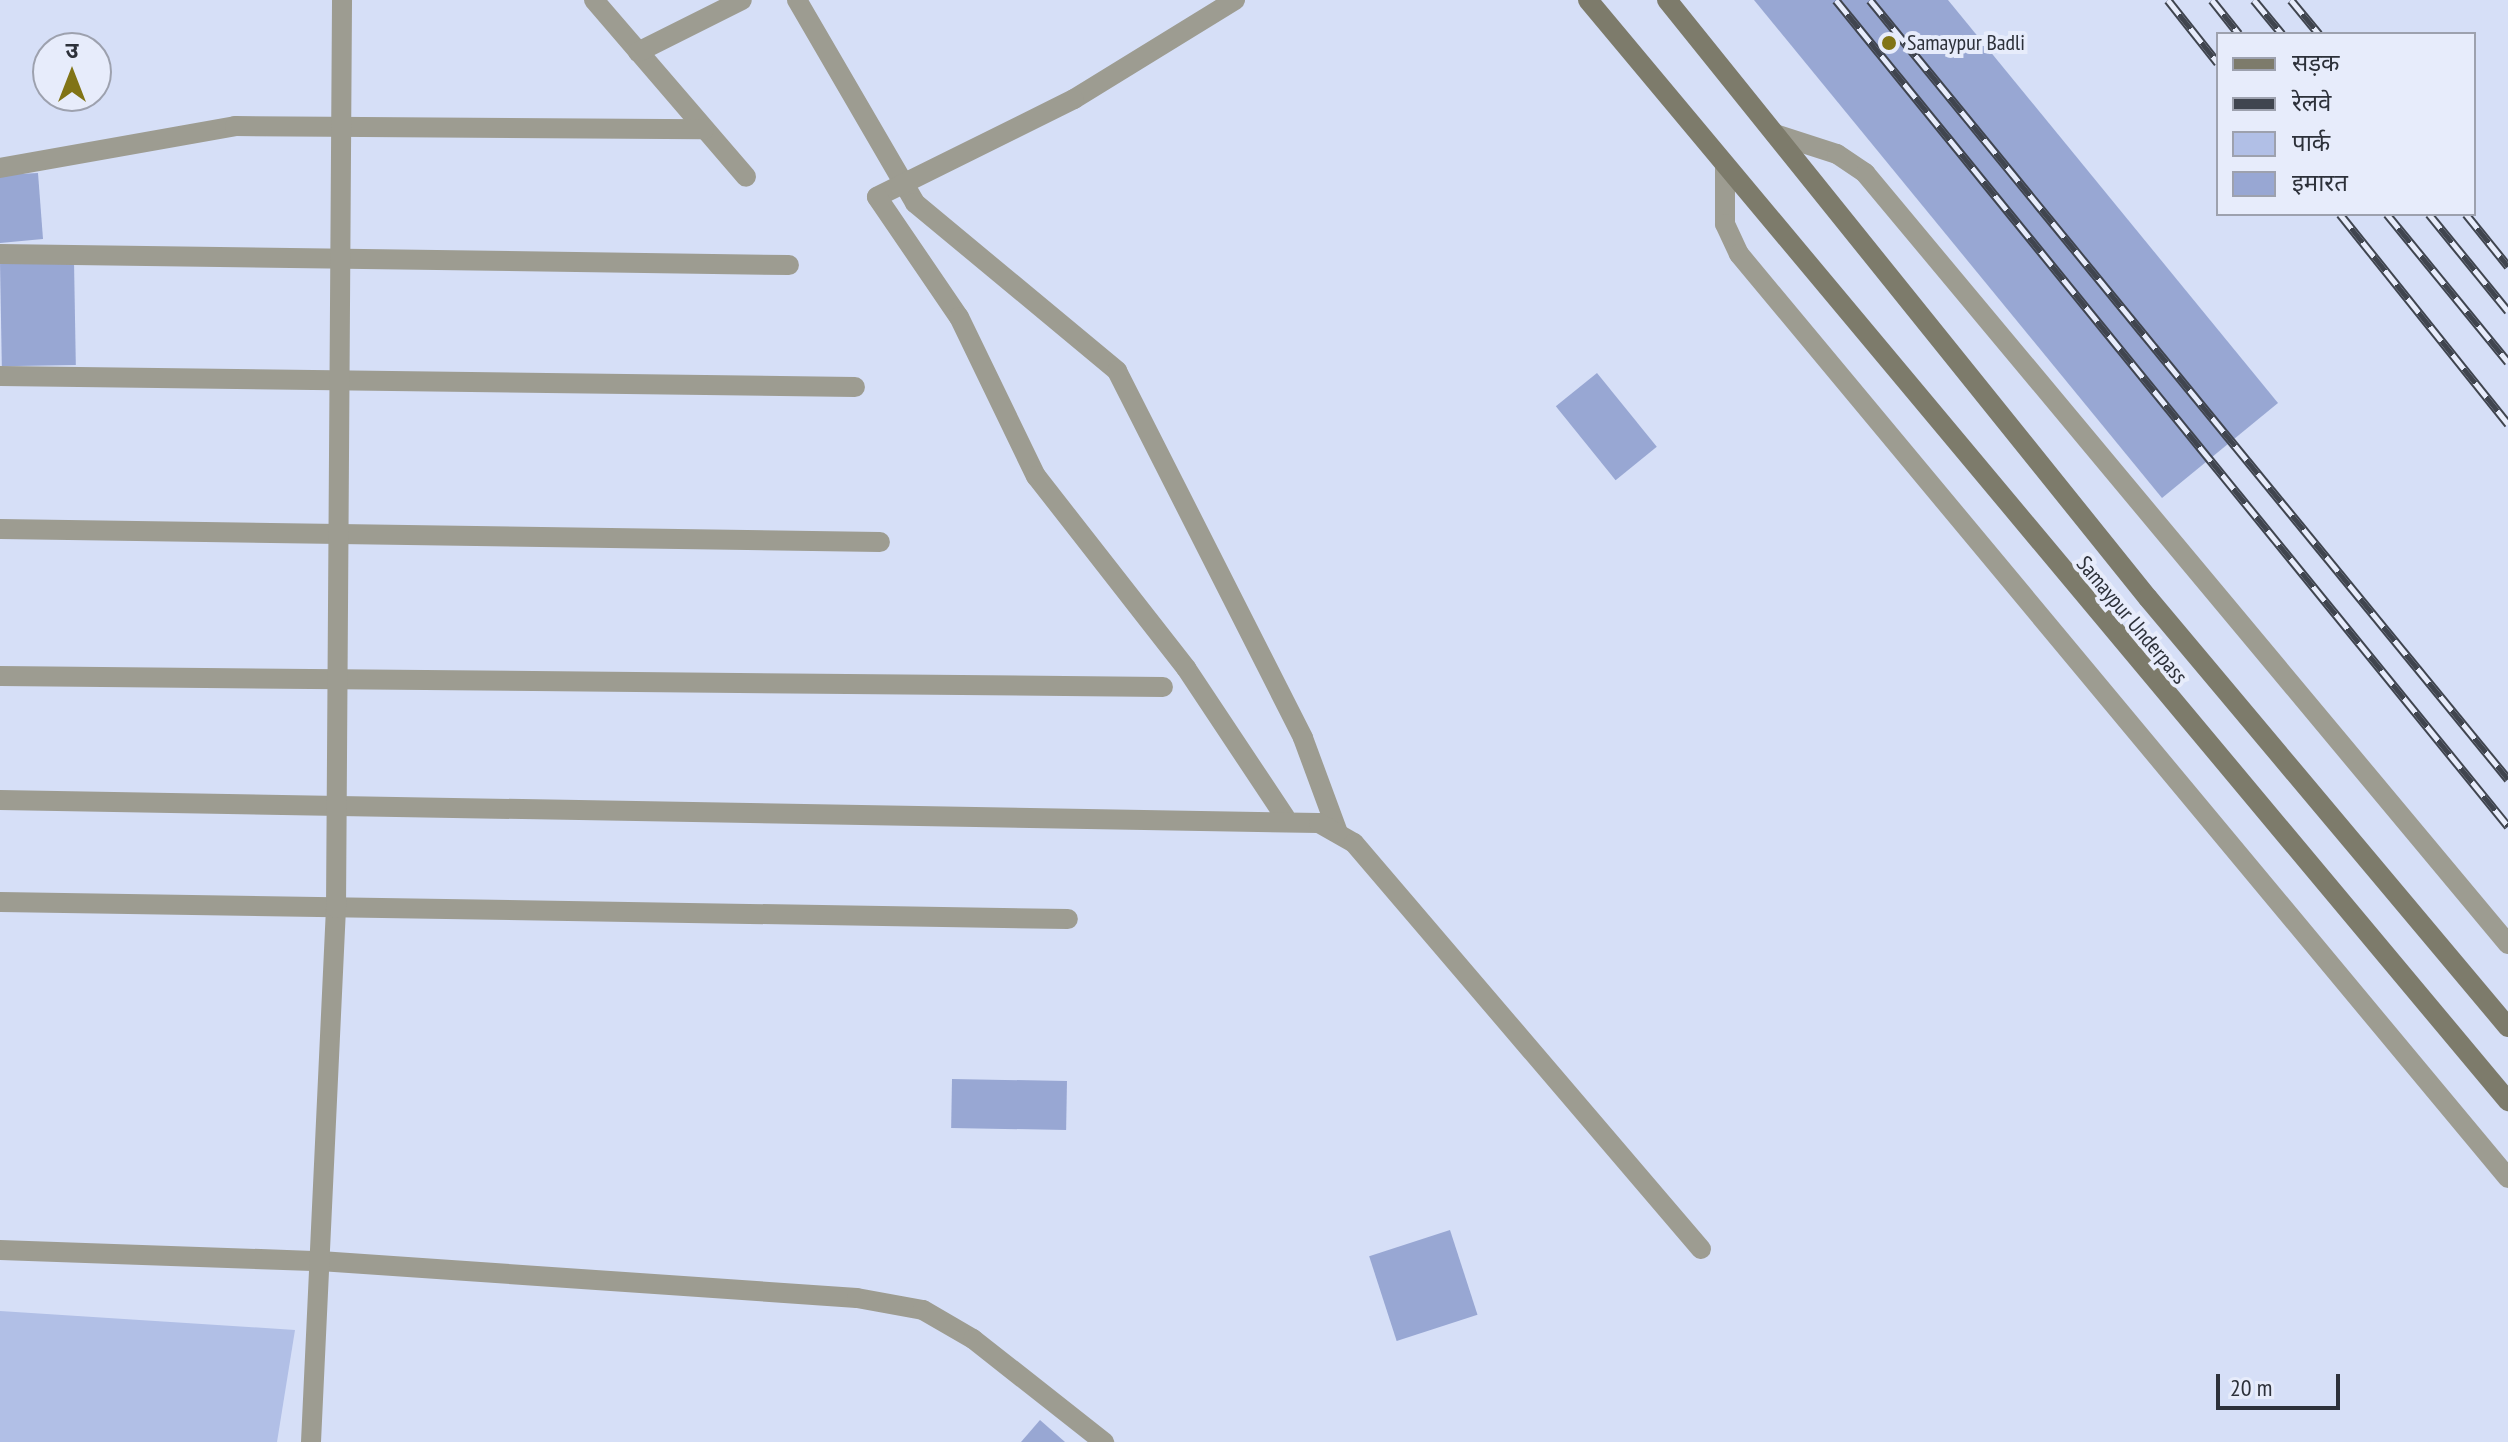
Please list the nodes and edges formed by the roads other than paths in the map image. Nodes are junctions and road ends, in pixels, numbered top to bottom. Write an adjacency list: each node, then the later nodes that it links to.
1 (342, 0): 9 (street)
2 (594, 0): 8 (street)
3 (742, 0): 8 (street)
4 (797, 0): 15 (street)
5 (1235, 0): 15 (street)
6 (1588, 0): 12 (main road, Samaypur Underpass)
7 (1667, 0): 11 (main road, Samaypur Underpass)
8 (638, 52): 10 (street)
9 (340, 124): 10 (street); 13 (street); 17 (street)
10 (704, 129): 14 (street)
11 (1775, 134): 35 (street); 36 (main road, Samaypur Underpass)
12 (1725, 166): 37 (main road, Samaypur Underpass); 38 (street)
13 (0, 168)
14 (746, 177)
15 (903, 180): 30 (street); 31 (street)
16 (0, 254): 17 (street)
17 (339, 261): 18 (street); 20 (street)
18 (789, 265)
19 (0, 376): 20 (street)
20 (337, 380): 21 (street); 23 (street)
21 (855, 387)
22 (0, 529): 23 (street)
23 (334, 537): 24 (street); 26 (street)
24 (880, 542)
25 (0, 676): 26 (street)
26 (337, 683): 27 (street); 29 (street)
27 (1163, 687)
28 (0, 800): 29 (street)
29 (337, 806): 30 (street); 33 (street)
30 (1285, 817): 31 (street)
31 (1337, 830): 39 (street)
32 (0, 902): 33 (street)
33 (336, 908): 34 (street); 41 (street)
34 (1068, 919)
35 (2508, 944)
36 (2508, 1027)
37 (2508, 1101)
38 (2508, 1178)
39 (1701, 1249)
40 (0, 1250): 41 (street)
41 (320, 1261): 42 (street); 43 (street)
42 (311, 1442)
43 (1104, 1442)

